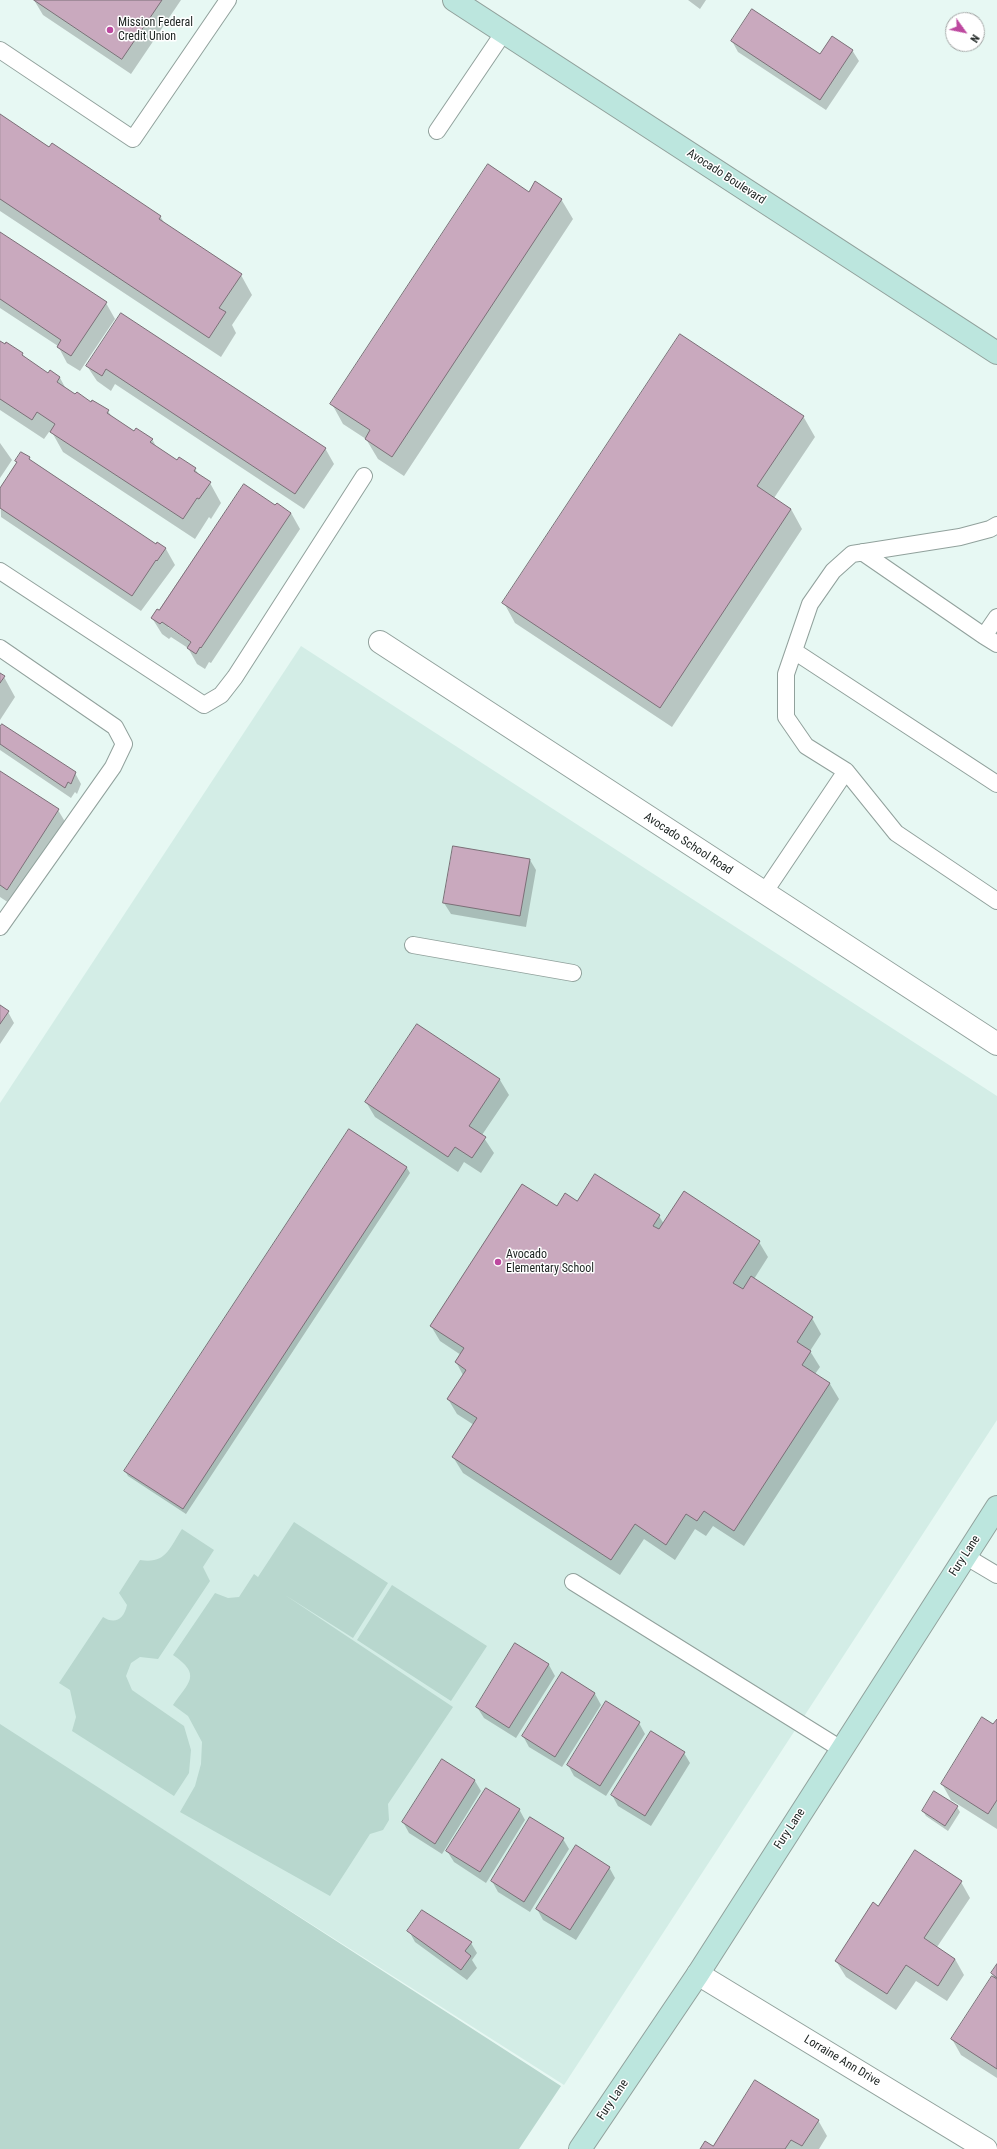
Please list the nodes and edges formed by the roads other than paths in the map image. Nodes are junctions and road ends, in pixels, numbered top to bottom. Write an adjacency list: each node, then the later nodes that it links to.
1 (228, 0): 4 (lane)
2 (454, 0): 3 (main road, Avocado Boulevard)
3 (504, 32): 5 (lane); 6 (main road, Avocado Boulevard)
4 (0, 50)
5 (437, 131)
6 (997, 353)
7 (364, 476): 10 (lane)
8 (997, 525): 9 (lane)
9 (862, 552): 12 (lane); 15 (lane)
10 (0, 571)
11 (997, 617): 12 (lane)
12 (990, 640)
13 (380, 642): 18 (street, Avocado School Road)
14 (0, 648): 20 (lane)
15 (794, 651): 16 (lane); 17 (lane)
16 (846, 772): 18 (lane); 19 (lane)
17 (997, 784)
18 (764, 893): 23 (street, Avocado School Road)
19 (997, 901)
20 (0, 927)
21 (413, 945): 22 (lane)
22 (573, 973)
23 (997, 1044)
24 (997, 1507): 25 (main road, Fury Lane)
25 (965, 1556): 26 (lane); 28 (main road, Fury Lane)
26 (997, 1576)
27 (573, 1582): 28 (lane)
28 (841, 1749): 29 (main road, Fury Lane)
29 (698, 1974): 30 (main road, Fury Lane); 31 (street, Lorraine Ann Drive)
30 (580, 2149)
31 (986, 2149)

